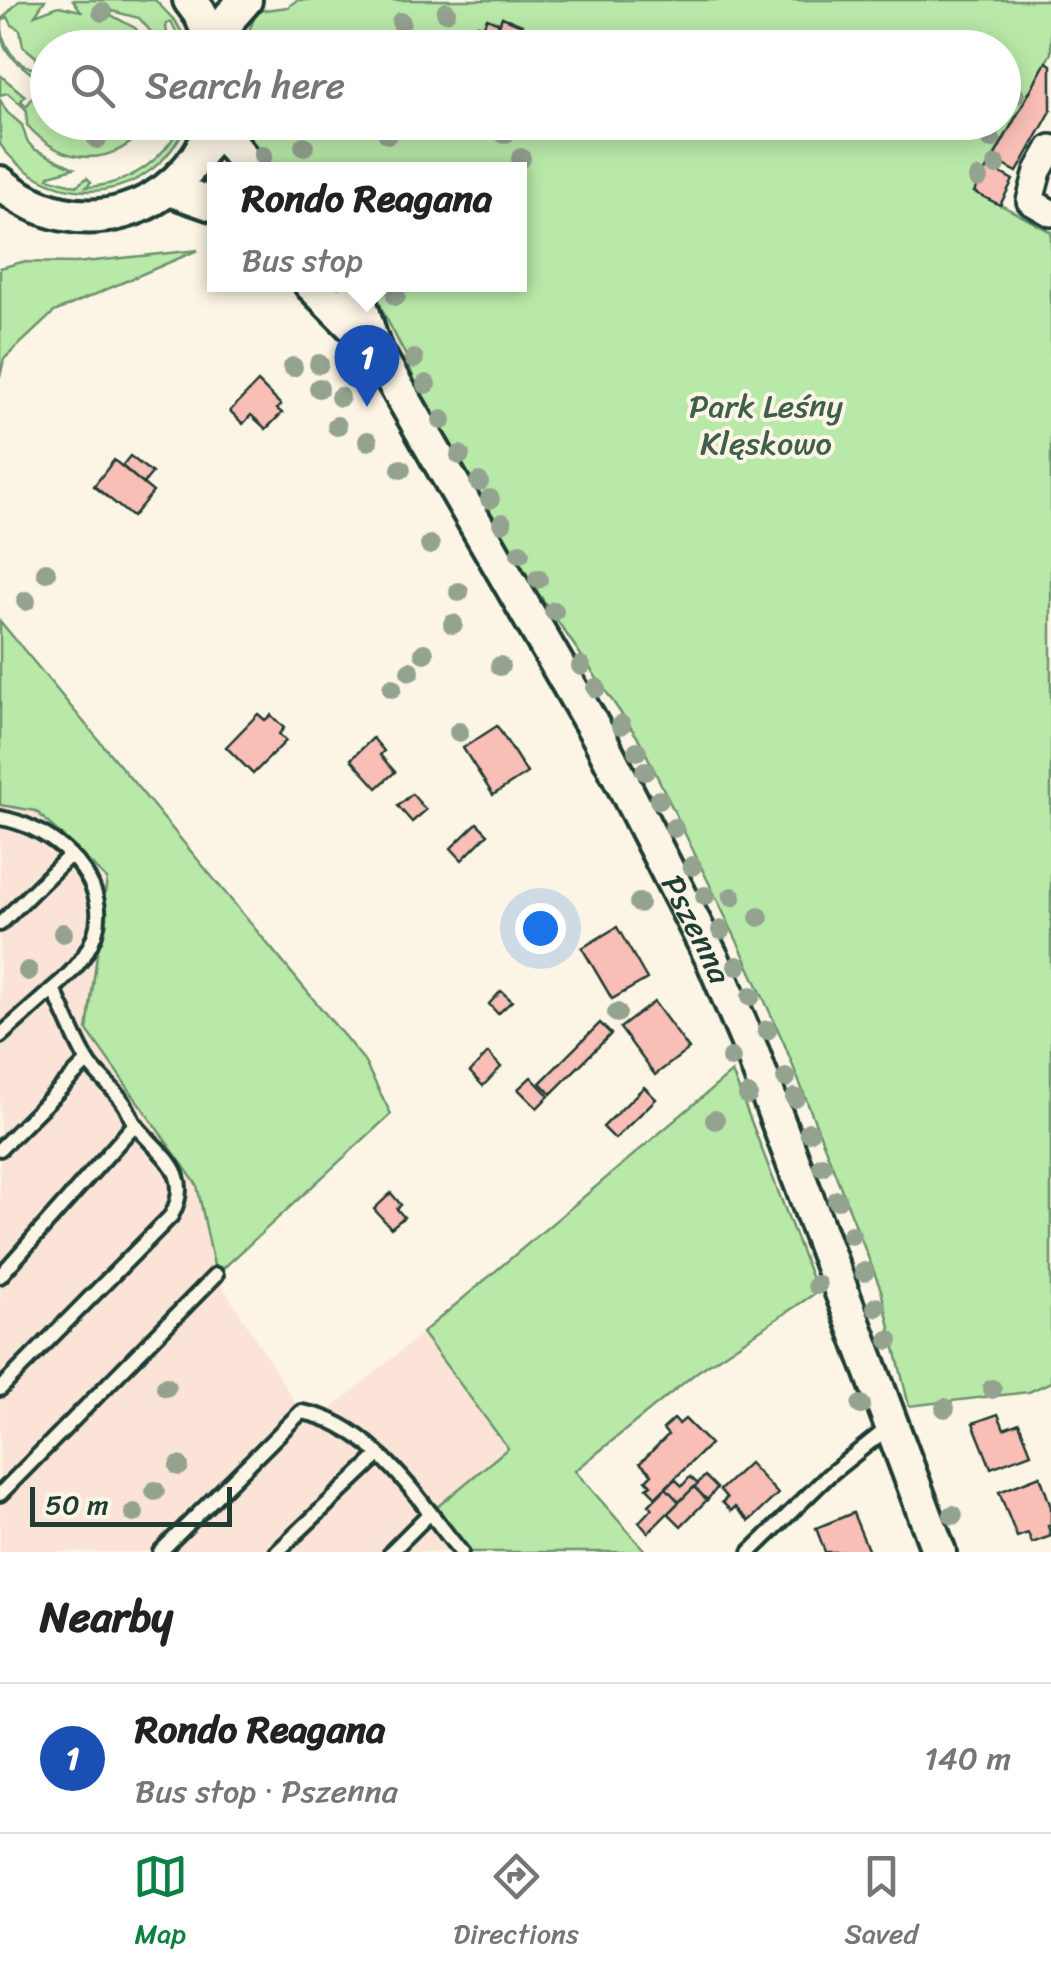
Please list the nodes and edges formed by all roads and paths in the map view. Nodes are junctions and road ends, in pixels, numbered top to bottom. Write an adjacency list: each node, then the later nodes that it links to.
1 (190, 0): 3 (street)
2 (245, 0): 4 (street)
3 (208, 30)
4 (224, 30)
5 (207, 140): 10 (street)
6 (228, 140): 8 (street)
7 (1051, 148): 13 (street)
8 (245, 162)
9 (0, 183): 12 (street)
10 (169, 189): 11 (street); 12 (street)
11 (207, 203)
12 (14, 207)
13 (1051, 214)
14 (319, 292): 16 (street, Pszenna)
15 (356, 292): 16 (street, Pszenna)
16 (373, 346): 28 (street, Pszenna)
17 (0, 818): 18 (lane)
18 (70, 855): 19 (lane); 20 (lane)
19 (0, 924)
20 (53, 989): 21 (lane); 22 (lane)
21 (0, 1036)
22 (88, 1062): 23 (lane); 24 (lane)
23 (135, 1124): 26 (lane); 27 (lane)
24 (0, 1150)
25 (216, 1275): 30 (lane)
26 (0, 1276)
27 (0, 1388)
28 (891, 1426): 36 (lane); 37 (street, Pszenna)
29 (379, 1455): 31 (lane); 32 (lane); 33 (lane)
30 (0, 1494)
31 (430, 1514): 34 (lane); 35 (lane)
32 (160, 1552)
33 (278, 1552)
34 (391, 1552)
35 (461, 1552)
36 (750, 1552)
37 (939, 1552)

